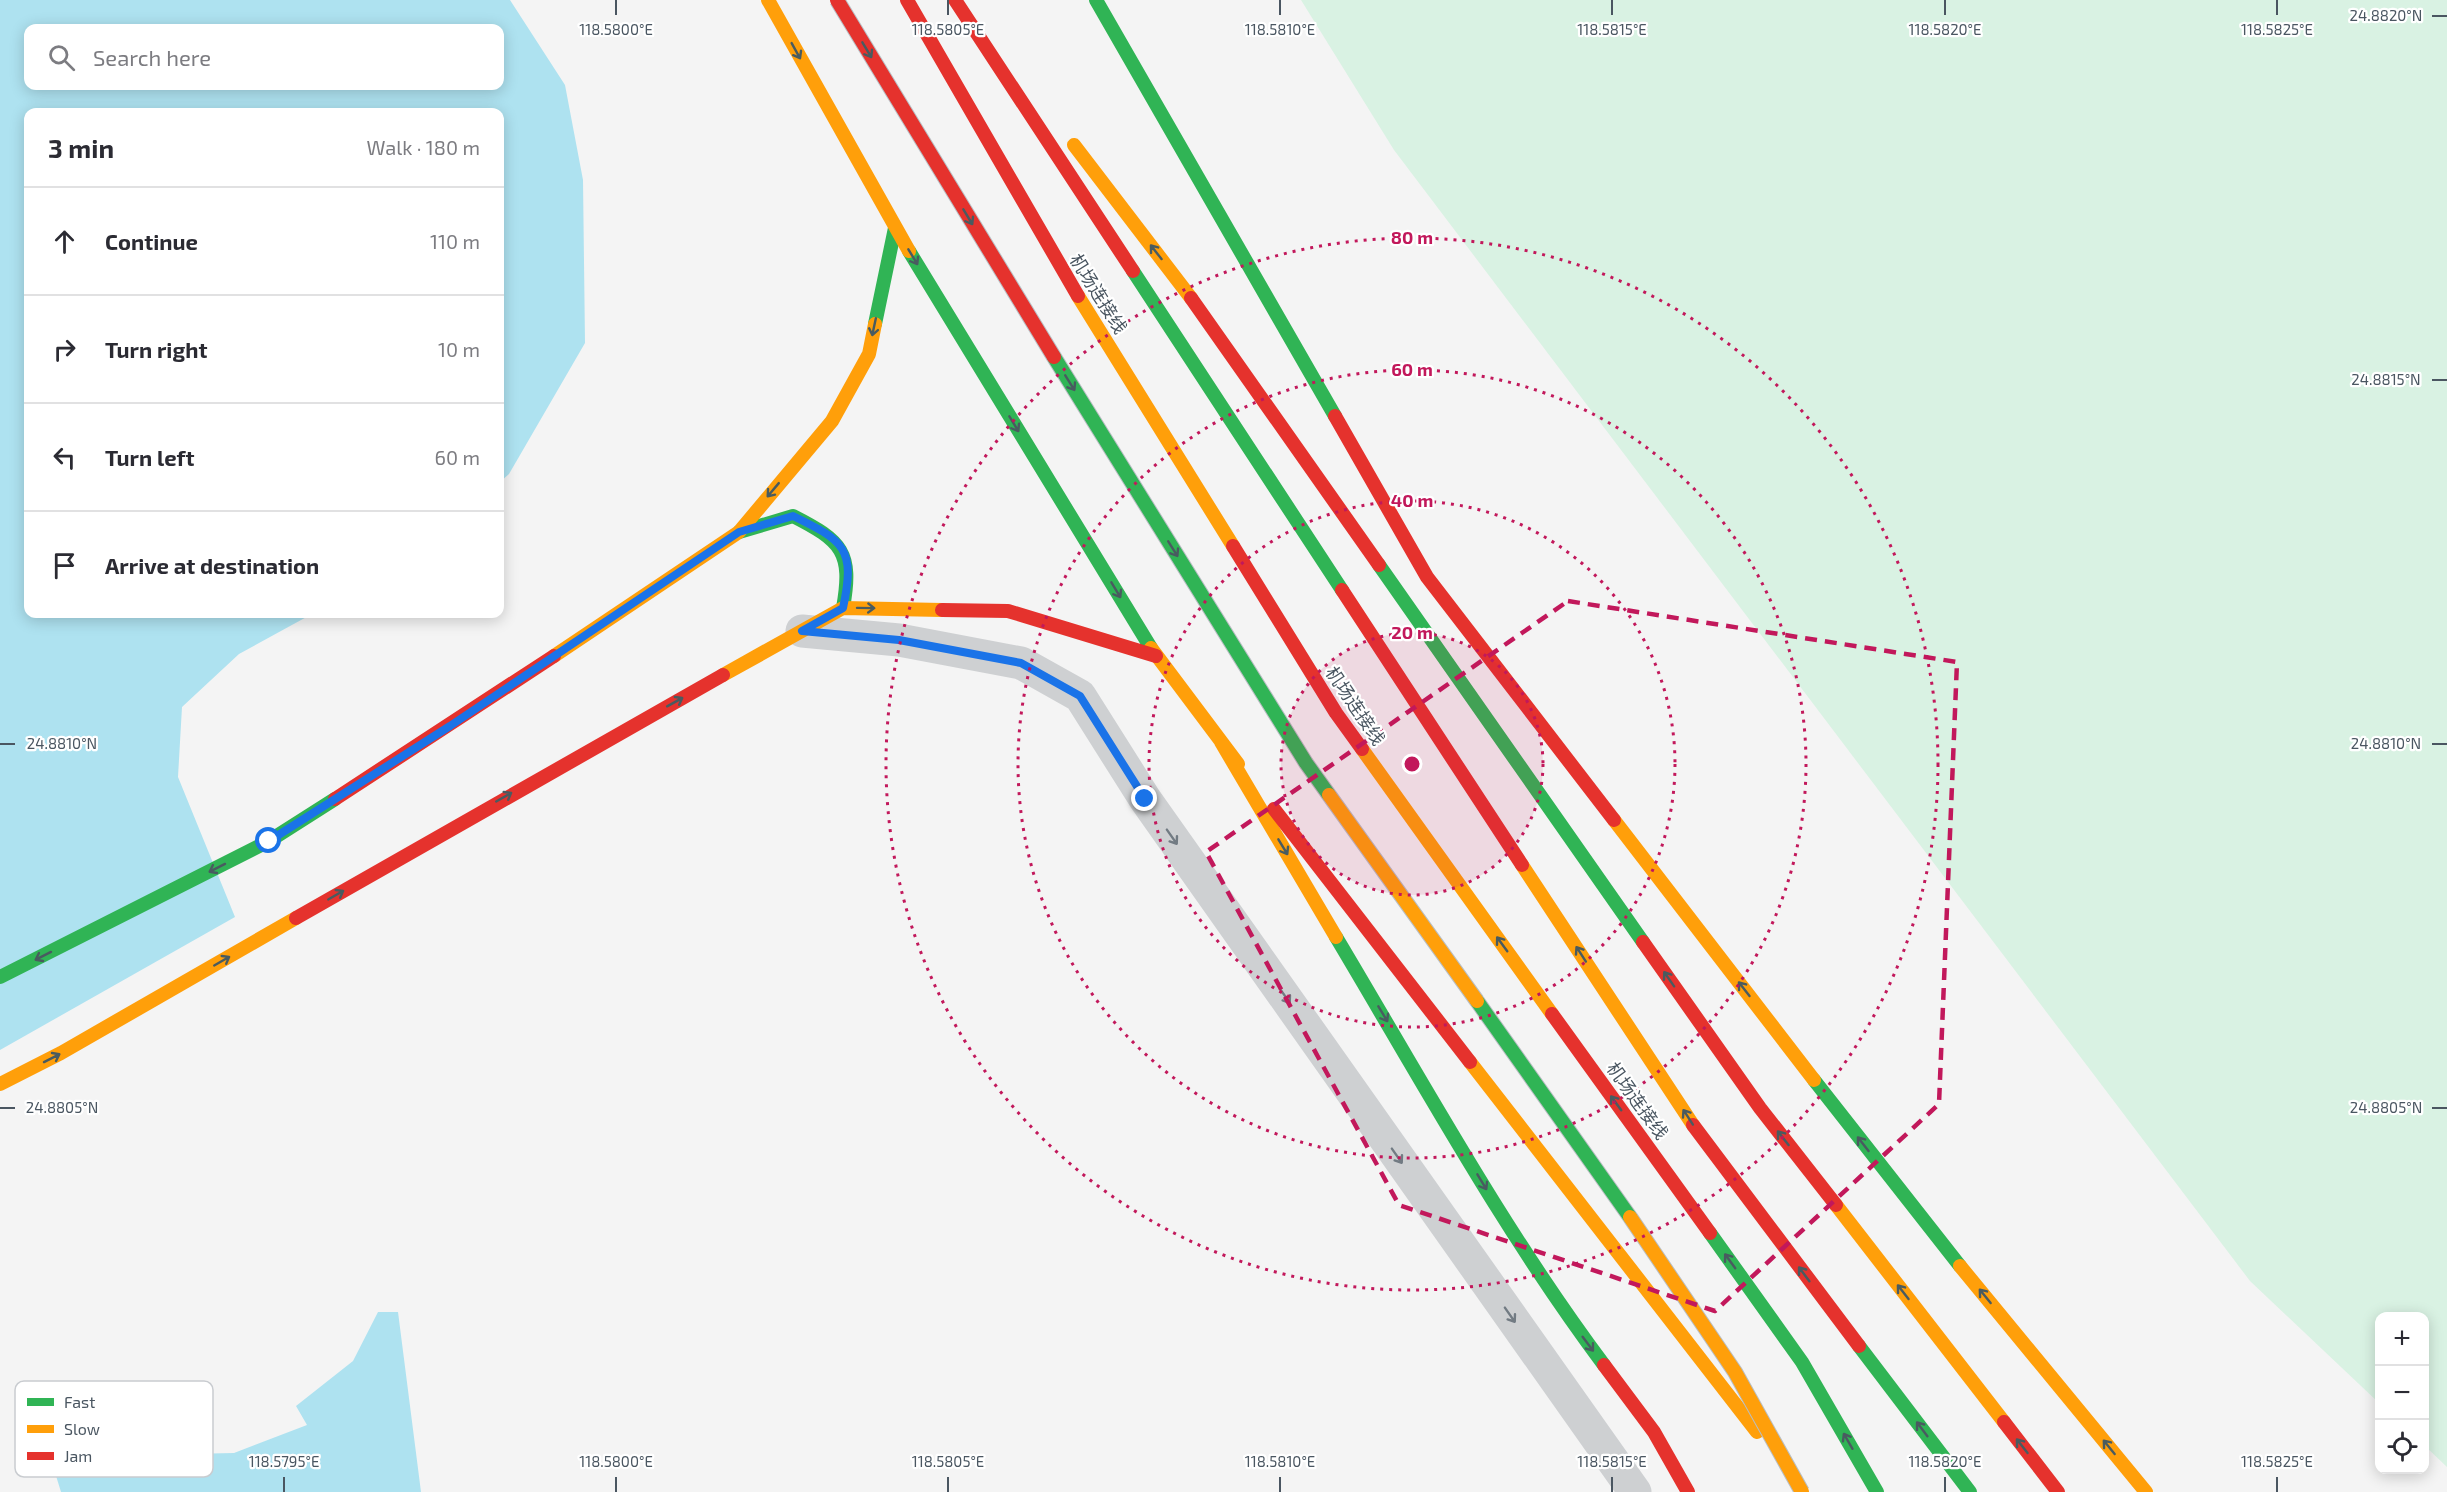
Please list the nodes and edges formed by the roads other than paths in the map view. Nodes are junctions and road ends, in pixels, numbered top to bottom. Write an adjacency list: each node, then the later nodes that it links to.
1 (766, 0): 9 (main road, one-way to 9)
2 (837, 0): 19 (main road, one-way to 19, bridge)
3 (907, 0): 20 (main road, 机场连接线, one-way to 3)
4 (955, 0): 21 (main road, one-way to 4)
5 (962, 0): 7 (main road)
6 (1096, 0): 23 (main road, one-way to 6)
7 (1034, 93)
8 (1062, 130): 22 (main road, one-way to 8)
9 (895, 228): 10 (main road, one-way to 10); 13 (main road, one-way to 13)
10 (739, 532): 11 (main road); 15 (main road, one-way to 15)
11 (843, 608): 12 (main road); 13 (main road, one-way to 13)
12 (802, 631): 16 (main road, one-way to 12); 17 (street, one-way to 17)
13 (1156, 656): 14 (main road)
14 (1221, 742): 18 (main road, one-way to 18); 19 (main road)
15 (0, 977)
16 (0, 1084)
17 (1635, 1492)
18 (1688, 1492)
19 (1803, 1492)
20 (1877, 1492)
21 (1970, 1492)
22 (2058, 1492)
23 (2146, 1492)

